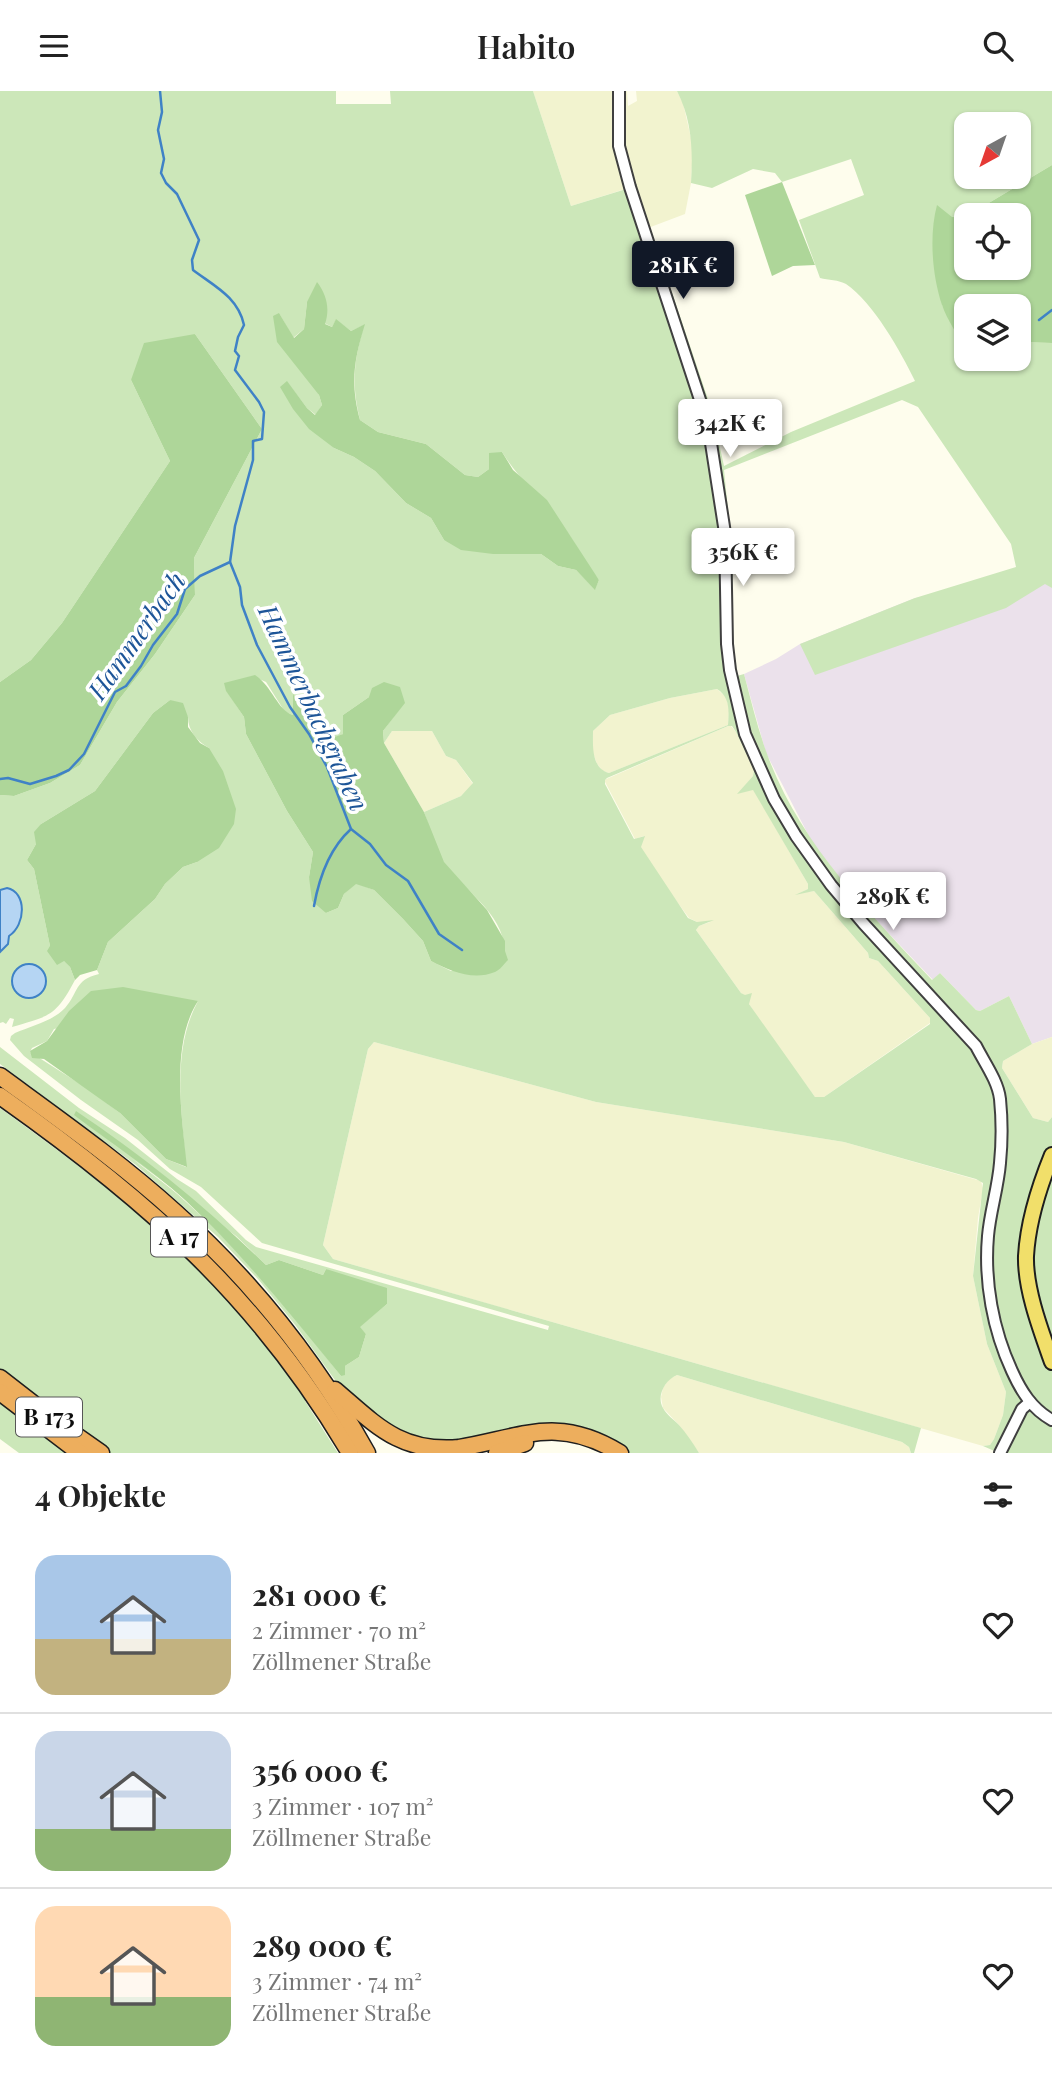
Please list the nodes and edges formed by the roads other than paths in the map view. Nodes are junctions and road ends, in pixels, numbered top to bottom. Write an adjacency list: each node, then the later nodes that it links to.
1 (619, 91): 9 (street)
2 (0, 1076): 7 (highway, A 17)
3 (0, 1095): 14 (highway, A 17)
4 (1052, 1155): 5 (main road)
5 (1052, 1362)
6 (0, 1378): 13 (highway, B 173)
7 (322, 1379): 15 (highway, A 17); 18 (highway)
8 (0, 1392): 12 (highway, B 173)
9 (1033, 1405): 10 (street); 11 (street); 19 (street)
10 (1052, 1414)
11 (1052, 1420)
12 (80, 1453)
13 (101, 1453)
14 (350, 1453)
15 (367, 1453)
16 (498, 1453): 17 (highway)
17 (600, 1453)
18 (620, 1453)
19 (1000, 1453)

